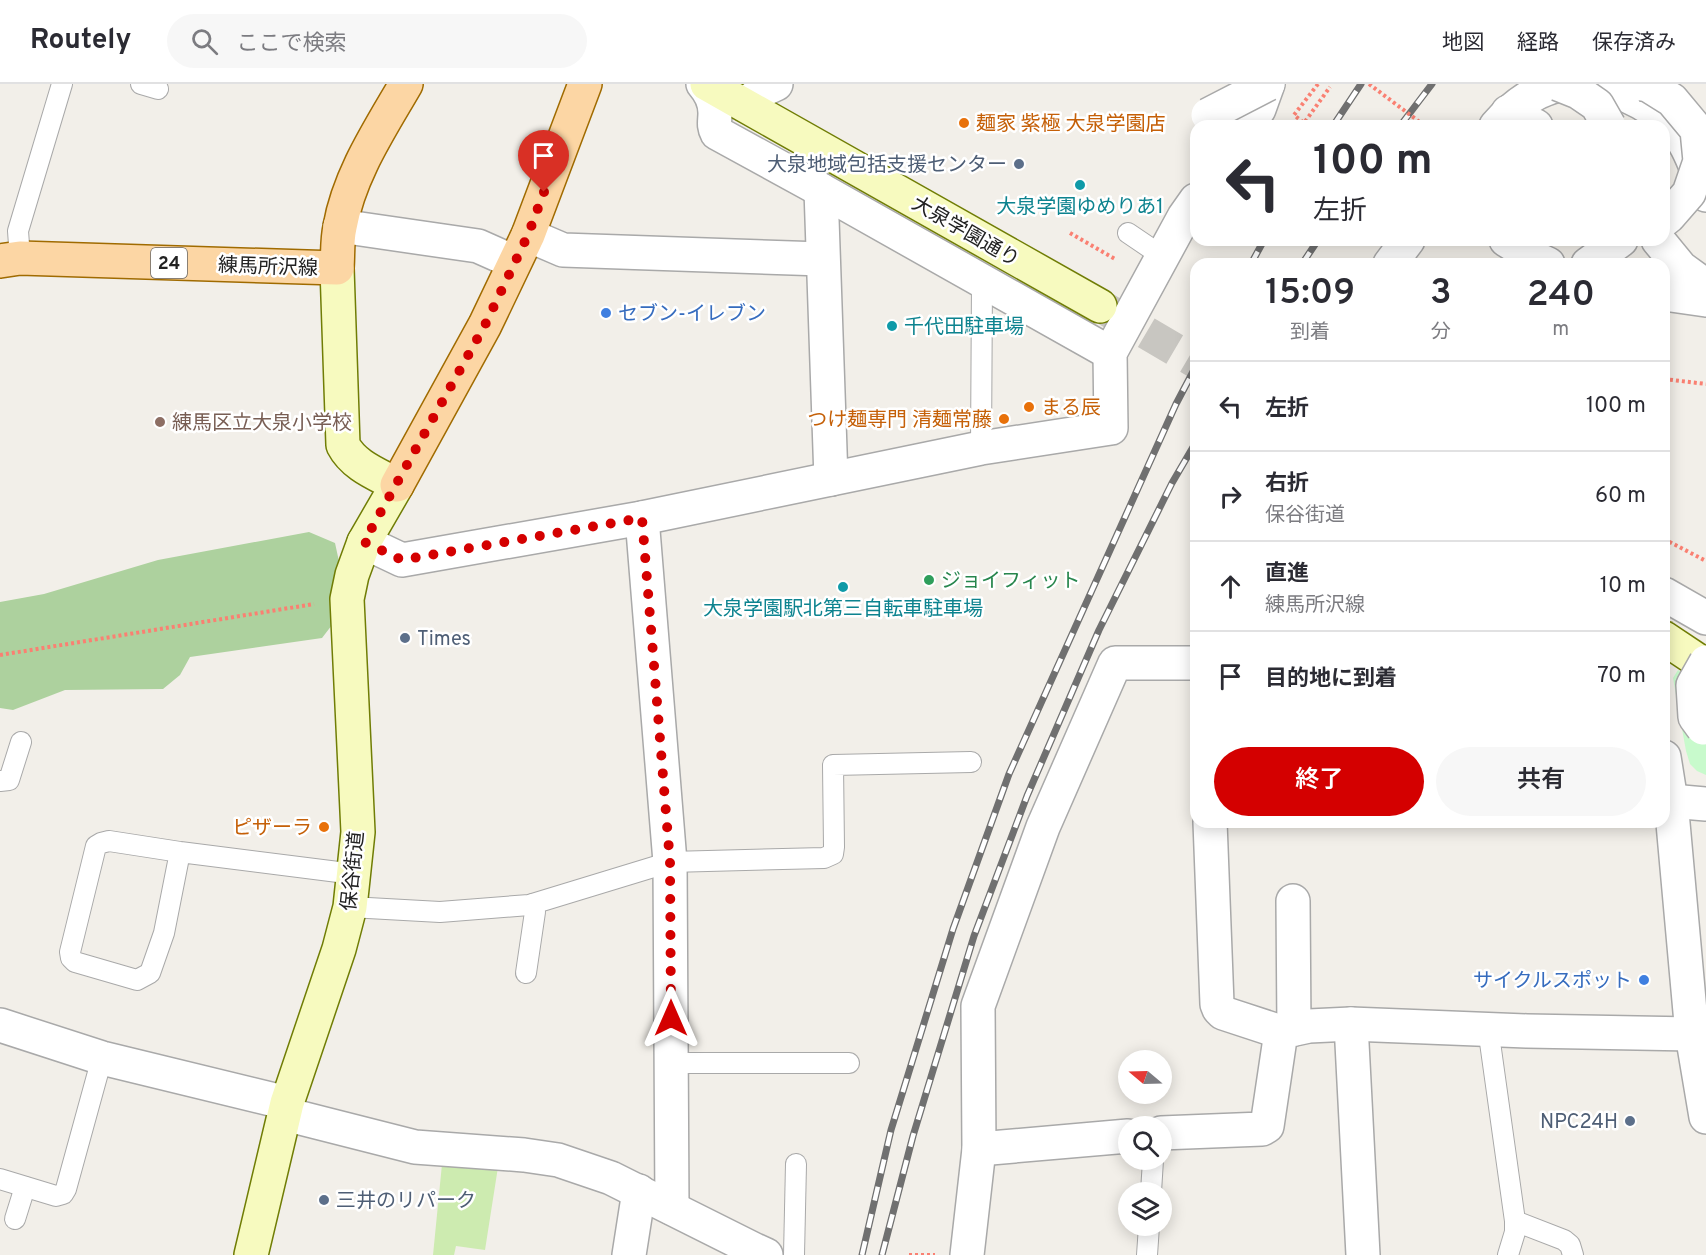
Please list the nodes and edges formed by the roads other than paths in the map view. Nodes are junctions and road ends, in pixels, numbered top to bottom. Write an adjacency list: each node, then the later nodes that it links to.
1 (62, 84): 35 (lane)
2 (406, 84): 22 (main road, 練馬所沢線)
3 (585, 84): 29 (main road)
4 (705, 84): 11 (main road, 大泉学園通り); 19 (street)
5 (776, 84): 11 (street)
6 (1268, 84): 12 (street, bridge); 13 (street)
7 (1558, 84): 15 (street, bridge)
8 (1566, 84): 14 (street)
9 (1588, 84): 16 (street)
10 (1642, 84): 18 (street, bridge)
11 (745, 105): 42 (main road, 大泉学園通り)
12 (1208, 115)
13 (1251, 120)
14 (1514, 120)
15 (1606, 120)
16 (1666, 120)
17 (1670, 124): 18 (street)
18 (1703, 181): 21 (street, bridge)
19 (821, 190): 36 (street); 38 (street)
20 (1190, 208): 30 (street)
21 (1670, 215)
22 (340, 226): 29 (street); 37 (main road, 練馬所沢線)
23 (1128, 233): 30 (lane)
24 (1403, 246): 31 (street)
25 (1498, 246): 32 (street)
26 (1516, 246): 33 (street)
27 (1614, 246): 34 (street)
28 (1662, 246): 39 (street)
29 (521, 249): 36 (street); 46 (main road)
30 (1162, 256): 43 (street)
31 (1394, 258)
32 (1507, 258)
33 (1535, 258)
34 (1596, 258)
35 (10, 260): 37 (main road, 練馬所沢線 / 24)
36 (822, 260): 45 (street)
37 (337, 268): 46 (main road)
38 (982, 282): 43 (street); 44 (lane)
39 (1706, 286)
40 (1670, 295): 41 (street)
41 (1706, 300)
42 (1100, 306)
43 (1110, 353): 44 (street)
44 (981, 448): 45 (street)
45 (831, 479): 47 (street)
46 (397, 486): 48 (main road, 保谷街道)
47 (642, 518): 48 (street); 63 (street)
48 (364, 542): 64 (main road, 保谷街道)
49 (1670, 597): 50 (street)
50 (1706, 618)
51 (1670, 642): 53 (main road)
52 (1190, 663): 81 (street)
53 (1706, 664): 54 (street, bridge)
54 (1703, 728)
55 (21, 742): 57 (lane)
56 (971, 762): 63 (lane)
57 (0, 781)
58 (1670, 795): 59 (street)
59 (1671, 801): 60 (street); 73 (street)
60 (1706, 804)
61 (1210, 828): 72 (street)
62 (180, 852): 62 (lane); 64 (lane)
63 (670, 862): 66 (lane); 75 (street)
64 (354, 874): 67 (main road, 保谷街道)
65 (1293, 901): 72 (street)
66 (532, 904): 67 (lane); 68 (lane)
67 (350, 907): 77 (main road, 保谷街道)
68 (526, 973)
69 (1351, 1024): 71 (street); 72 (street); 96 (street)
70 (0, 1025): 74 (street)
71 (1488, 1028): 73 (street); 88 (lane)
72 (1287, 1030): 79 (street)
73 (1692, 1034): 78 (street)
74 (102, 1058): 77 (street); 84 (lane)
75 (671, 1063): 76 (lane); 86 (street)
76 (849, 1063)
77 (286, 1108): 85 (street); 90 (main road, 保谷街道)
78 (1706, 1117)
79 (1172, 1133)
80 (1118, 1137): 81 (street)
81 (979, 1149): 94 (street)
82 (796, 1164): 93 (lane)
83 (0, 1179): 84 (lane)
84 (25, 1187): 87 (lane)
85 (639, 1191): 86 (street); 91 (street)
86 (672, 1208): 92 (street)
87 (15, 1219)
88 (1515, 1221): 97 (lane); 98 (lane)
89 (1148, 1236): 95 (lane)
90 (251, 1255)
91 (629, 1255)
92 (766, 1255)
93 (794, 1255)
94 (967, 1255)
95 (1146, 1255)
96 (1363, 1255)
97 (1508, 1255)
98 (1573, 1255)

